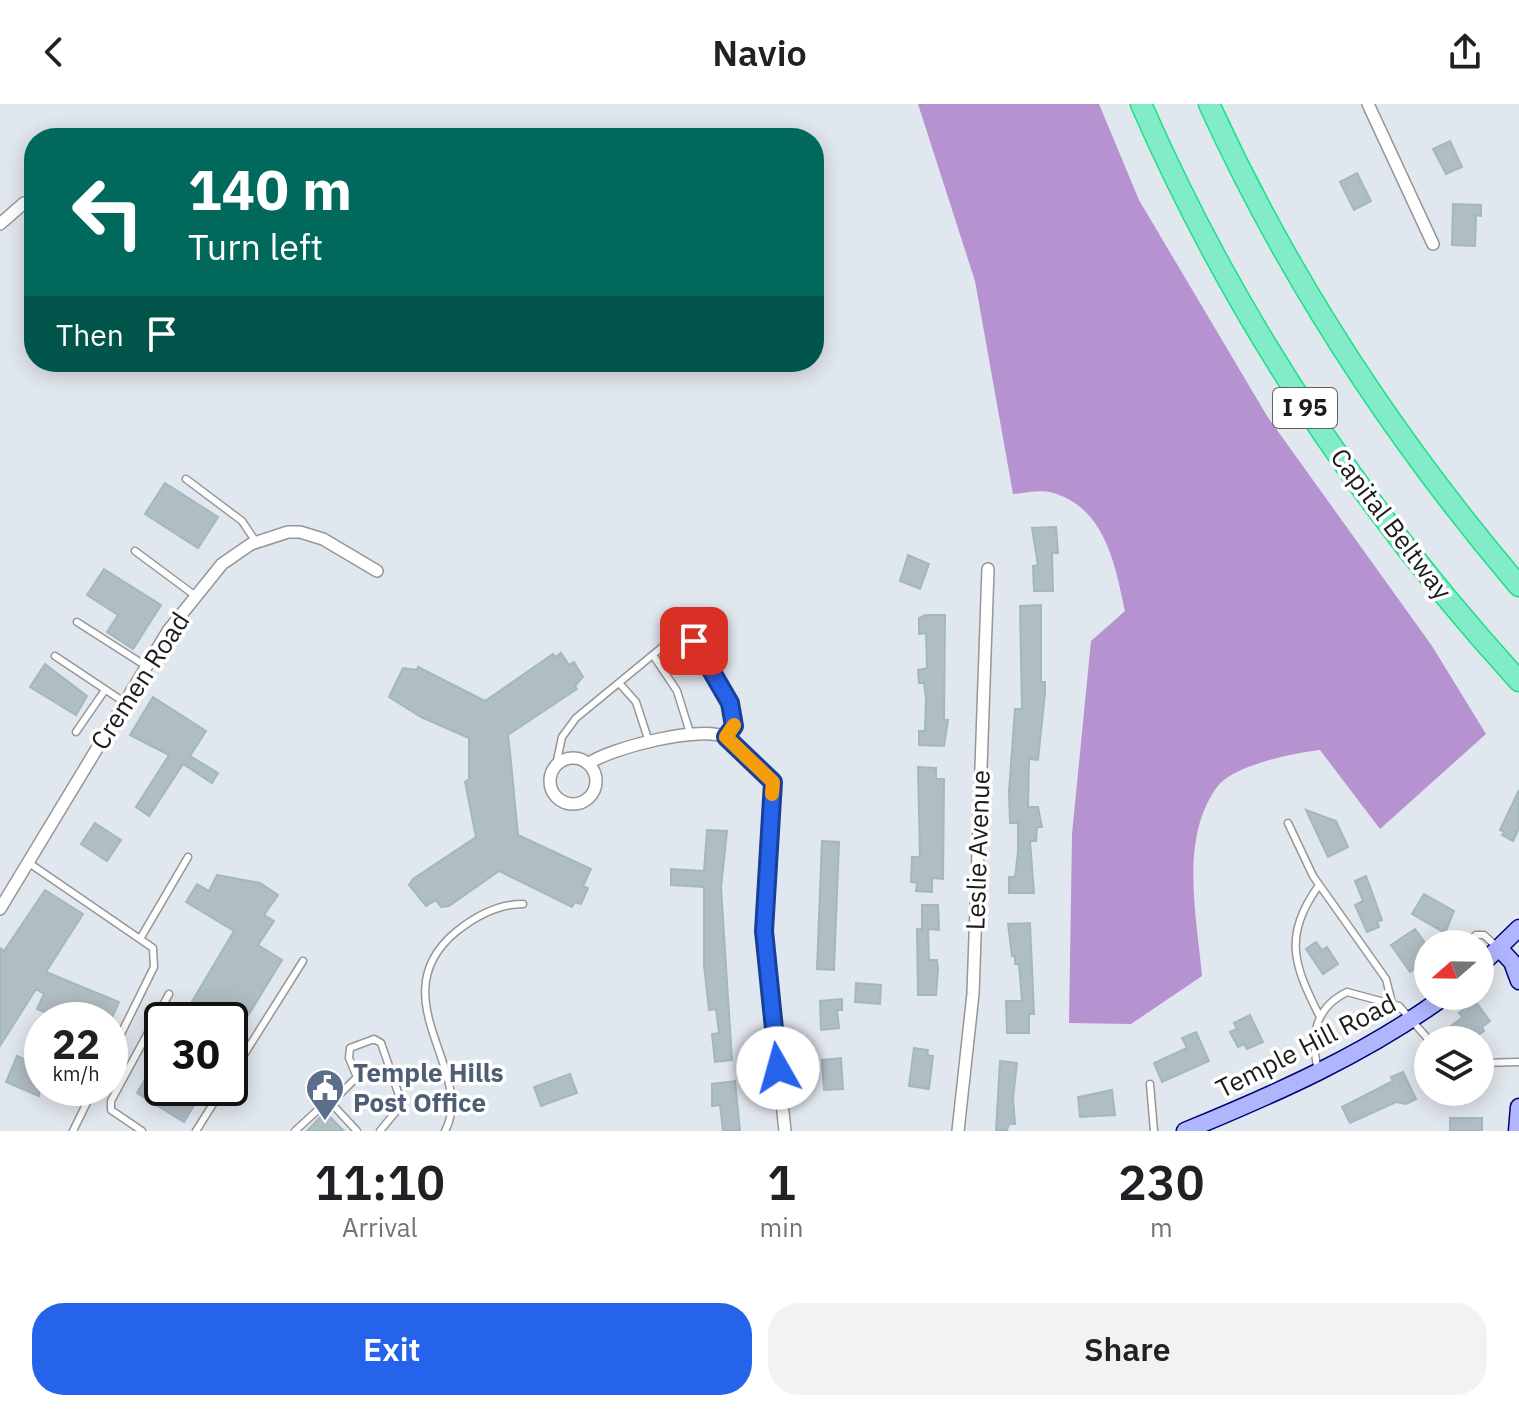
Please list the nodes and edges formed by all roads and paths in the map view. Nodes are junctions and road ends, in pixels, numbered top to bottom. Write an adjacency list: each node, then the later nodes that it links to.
1 (1141, 104): 18 (highway, Capital Beltway / I 95)
2 (1209, 104): 12 (highway, I 95)
3 (1368, 104): 6 (street)
4 (24, 203): 5 (street)
5 (0, 224)
6 (1433, 244)
7 (186, 479): 8 (lane)
8 (256, 542): 11 (street, Cremen Road); 13 (street, Cremen Road)
9 (135, 551): 13 (lane)
10 (988, 569): 64 (street, Leslie Avenue)
11 (377, 571)
12 (1519, 586)
13 (197, 597): 17 (street, Cremen Road)
14 (77, 622): 17 (lane)
15 (653, 655): 19 (lane); 23 (lane); 24 (lane)
16 (55, 656): 20 (lane)
17 (146, 666): 21 (street, Cremen Road)
18 (1519, 681)
19 (619, 683): 25 (lane); 27 (lane)
20 (105, 690): 21 (lane); 22 (lane)
21 (124, 702): 30 (street, Cremen Road)
22 (76, 732)
23 (691, 736): 24 (street); 25 (street)
24 (726, 737): 63 (street)
25 (649, 742): 26 (street)
26 (588, 764): 27 (street); 27 (street)
27 (556, 765)
28 (1288, 823): 31 (lane)
29 (188, 857): 34 (lane)
30 (28, 862): 33 (street, Cremen Road); 34 (lane)
31 (1319, 885): 40 (lane); 42 (lane)
32 (523, 904): 62 (lane)
33 (0, 909)
34 (140, 939): 44 (lane)
35 (1512, 940): 36 (main road); 38 (main road)
36 (1494, 955)
37 (303, 961): 46 (lane)
38 (1519, 981)
39 (169, 994): 57 (lane)
40 (1392, 1003): 42 (lane); 43 (lane)
41 (1425, 1010): 43 (main road, Temple Hill Road)
42 (1320, 1017): 49 (lane)
43 (1412, 1019): 45 (lane); 49 (main road, Temple Hill Road)
44 (128, 1020)
45 (1418, 1026)
46 (248, 1048)
47 (1519, 1062): 48 (lane)
48 (1494, 1063)
49 (1318, 1071): 55 (main road, Temple Hill Road)
50 (1150, 1084): 65 (lane)
51 (331, 1103): 59 (lane); 60 (lane); 61 (lane)
52 (85, 1106): 56 (lane)
53 (212, 1106): 58 (lane)
54 (1519, 1107): 66 (main road)
55 (1193, 1129)
56 (73, 1131)
57 (142, 1131)
58 (196, 1131)
59 (295, 1131)
60 (357, 1131)
61 (380, 1131)
62 (445, 1131)
63 (785, 1131)
64 (958, 1131)
65 (1154, 1131)
66 (1517, 1131)

